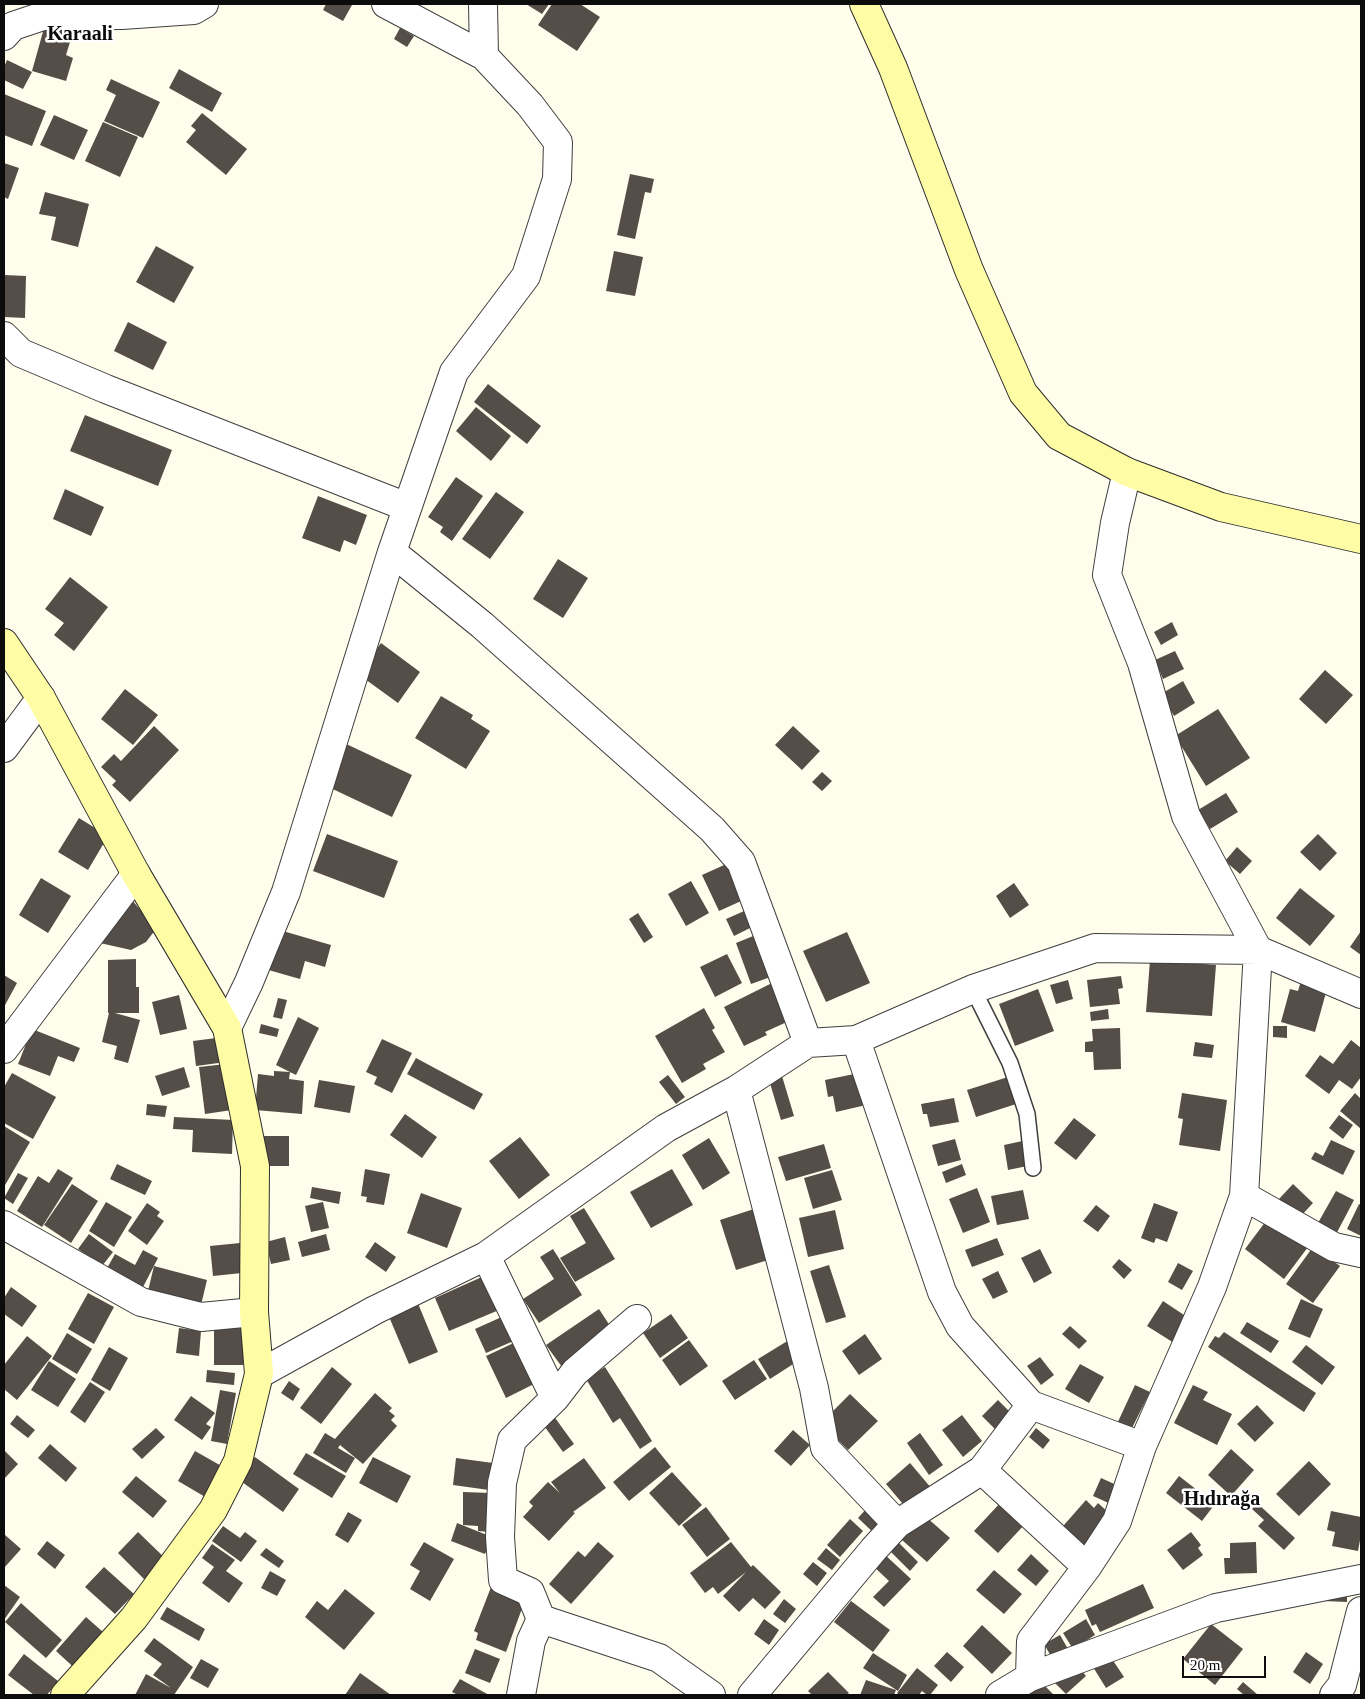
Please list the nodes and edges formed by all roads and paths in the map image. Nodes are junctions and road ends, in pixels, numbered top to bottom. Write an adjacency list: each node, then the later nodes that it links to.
1 (204, 4): 5 (street)
2 (386, 4): 6 (street)
3 (483, 4): 6 (street)
4 (864, 4): 8 (street)
5 (4, 36)
6 (484, 56): 9 (street)
7 (4, 336): 9 (street)
8 (1127, 472): 10 (street); 16 (street)
9 (407, 507): 11 (street)
10 (1361, 539)
11 (392, 552): 19 (street); 21 (street)
12 (4, 643): 13 (street)
13 (41, 698): 14 (street); 15 (street)
14 (4, 748)
15 (136, 874): 19 (street); 22 (street)
16 (1258, 950): 17 (street); 18 (street); 25 (street)
17 (973, 989): 20 (street); 24 (lane)
18 (1361, 994)
19 (227, 1028): 29 (street)
20 (856, 1040): 21 (street); 33 (street)
21 (808, 1043): 23 (street)
22 (4, 1049)
23 (736, 1090): 28 (street); 36 (street)
24 (1033, 1168)
25 (1244, 1196): 27 (street); 34 (street)
26 (4, 1225): 29 (street)
27 (1361, 1253)
28 (486, 1256): 31 (street); 32 (street)
29 (254, 1312): 31 (street)
30 (637, 1319): 32 (street)
31 (259, 1374): 42 (street)
32 (555, 1398): 40 (street)
33 (1031, 1405): 34 (street); 35 (street)
34 (1142, 1446): 37 (street)
35 (982, 1470): 36 (street); 37 (street)
36 (897, 1524): 45 (street)
37 (1087, 1567): 41 (street)
38 (1361, 1579): 41 (street)
39 (1361, 1611): 47 (street)
40 (541, 1618): 43 (street); 44 (street)
41 (1030, 1677): 46 (street)
42 (65, 1695)
43 (521, 1695)
44 (710, 1695)
45 (752, 1695)
46 (1000, 1695)
47 (1334, 1695)

